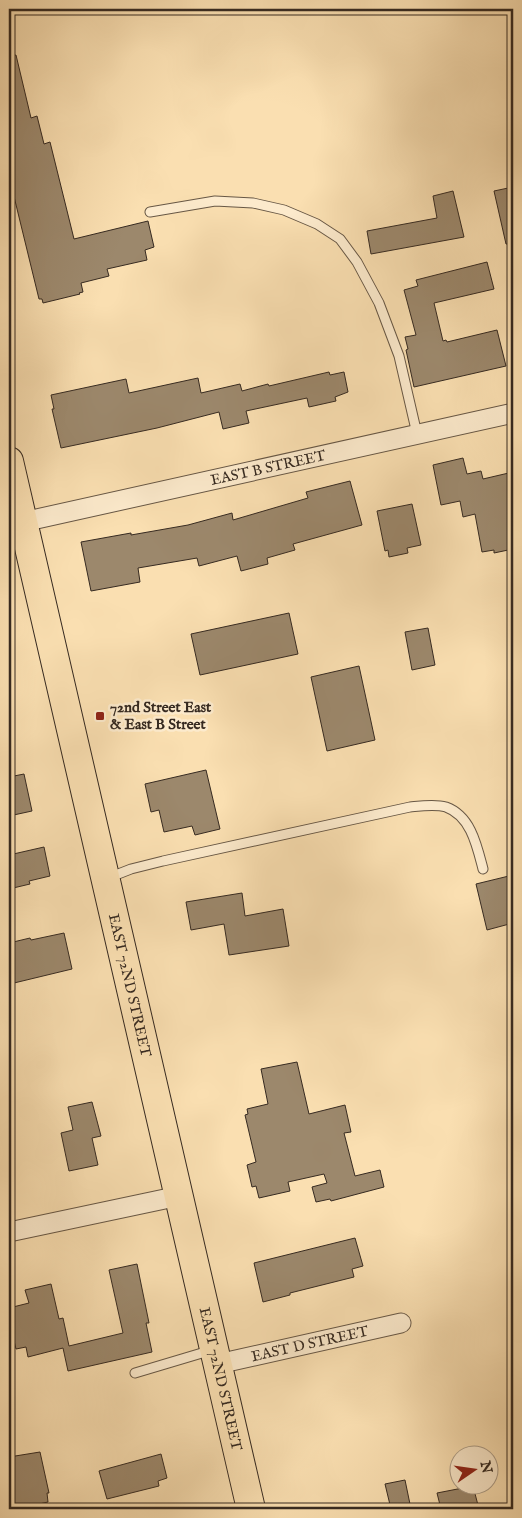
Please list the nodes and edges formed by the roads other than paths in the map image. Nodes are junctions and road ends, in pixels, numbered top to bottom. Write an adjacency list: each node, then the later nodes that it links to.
1 (150, 212): 3 (lane)
2 (513, 413): 3 (street, EAST B STREET)
3 (417, 434): 5 (street, EAST B STREET)
4 (9, 461): 5 (main road, EAST 72ND STREET)
5 (24, 522): 7 (main road, EAST 72ND STREET)
6 (483, 869): 7 (lane)
7 (106, 879): 8 (main road, EAST 72ND STREET)
8 (179, 1196): 9 (street); 11 (main road, EAST 72ND STREET)
9 (9, 1232)
10 (401, 1323): 11 (street, EAST D STREET)
11 (216, 1357): 12 (lane); 13 (main road, EAST 72ND STREET)
12 (135, 1373)
13 (251, 1509)

